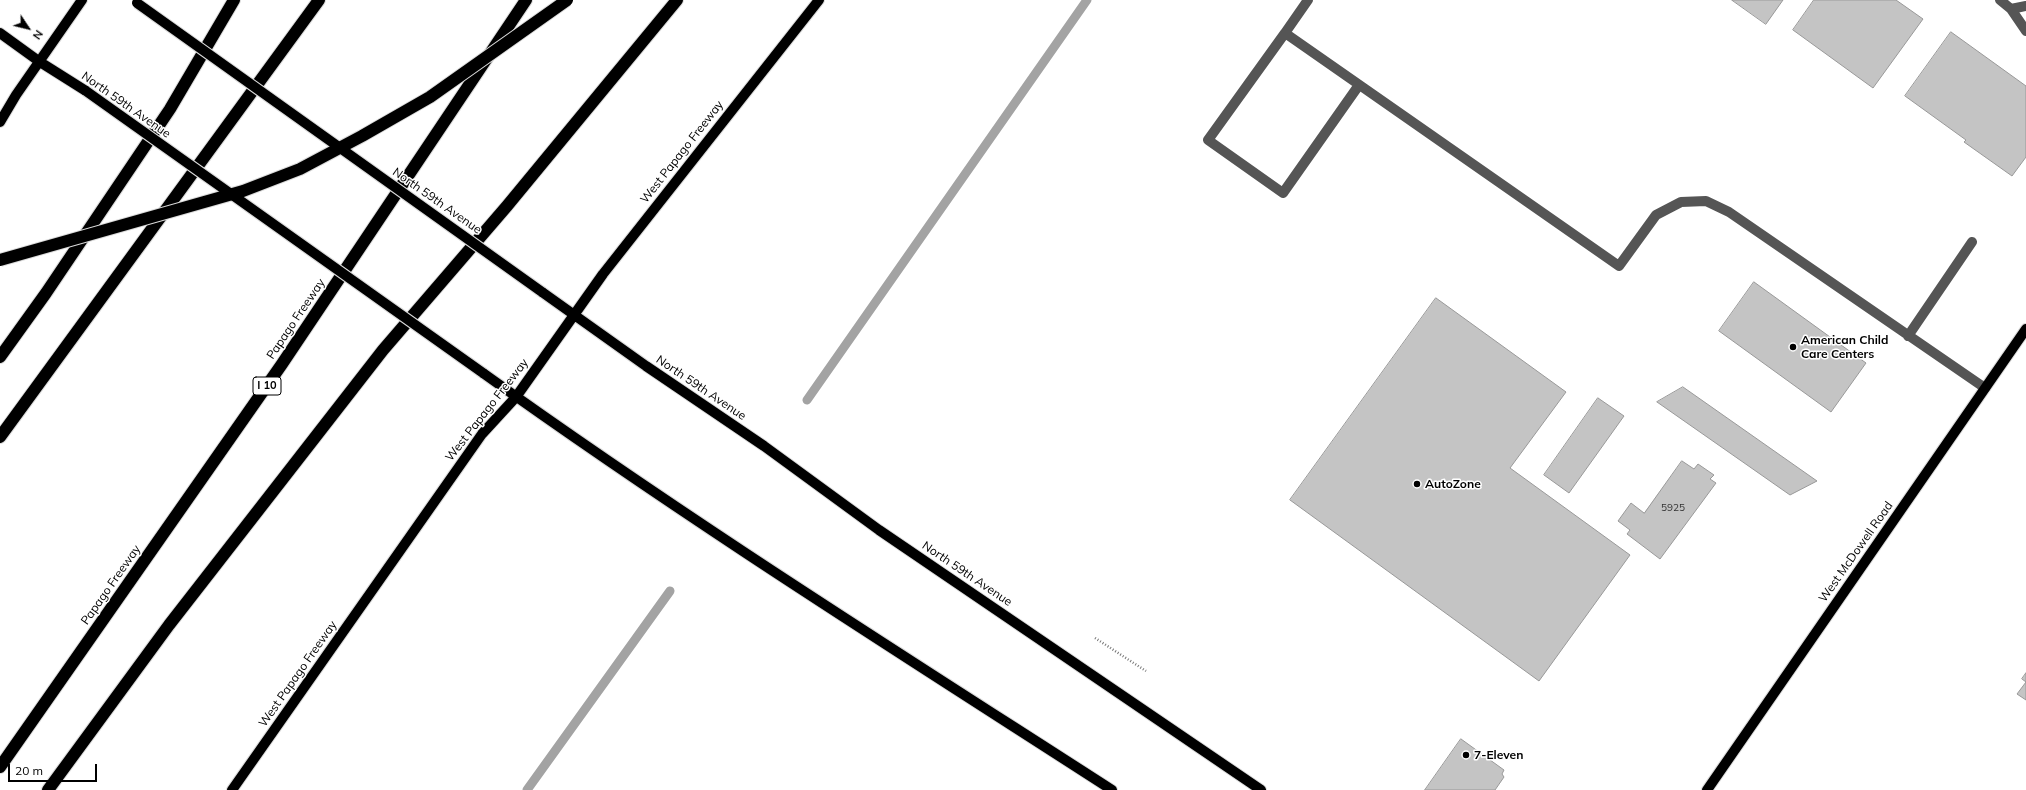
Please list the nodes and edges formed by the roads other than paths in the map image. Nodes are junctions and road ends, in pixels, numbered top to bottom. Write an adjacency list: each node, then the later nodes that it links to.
1 (82, 0): 16 (main road)
2 (234, 0): 24 (highway)
3 (319, 0): 27 (highway)
4 (526, 0): 28 (highway, Papago Freeway / I 10)
5 (567, 0): 20 (highway, bridge)
6 (677, 0): 29 (highway)
7 (819, 0): 21 (main road, West Papago Freeway)
8 (1308, 0): 15 (lane)
9 (2000, 0): 12 (lane)
10 (135, 2): 21 (main road, North 59th Avenue, bridge)
11 (2026, 6): 12 (lane)
12 (2011, 8): 13 (lane)
13 (2026, 31)
14 (0, 33): 16 (main road, North 59th Avenue)
15 (1285, 33): 17 (lane); 17 (lane)
16 (40, 62): 18 (main road); 26 (main road, North 59th Avenue, bridge)
17 (1359, 85): 23 (lane)
18 (0, 122)
19 (1972, 242): 23 (lane)
20 (0, 260)
21 (575, 314): 26 (main road, West Papago Freeway); 32 (main road, North 59th Avenue)
22 (2026, 330): 25 (main road, West McDowell Road)
23 (1908, 336): 25 (lane)
24 (0, 357)
25 (1985, 388): 33 (main road, West McDowell Road)
26 (516, 397): 30 (main road, West Papago Freeway); 31 (main road, North 59th Avenue)
27 (0, 437)
28 (0, 768)
29 (48, 790)
30 (232, 790)
31 (1112, 790)
32 (1261, 790)
33 (1707, 790)

